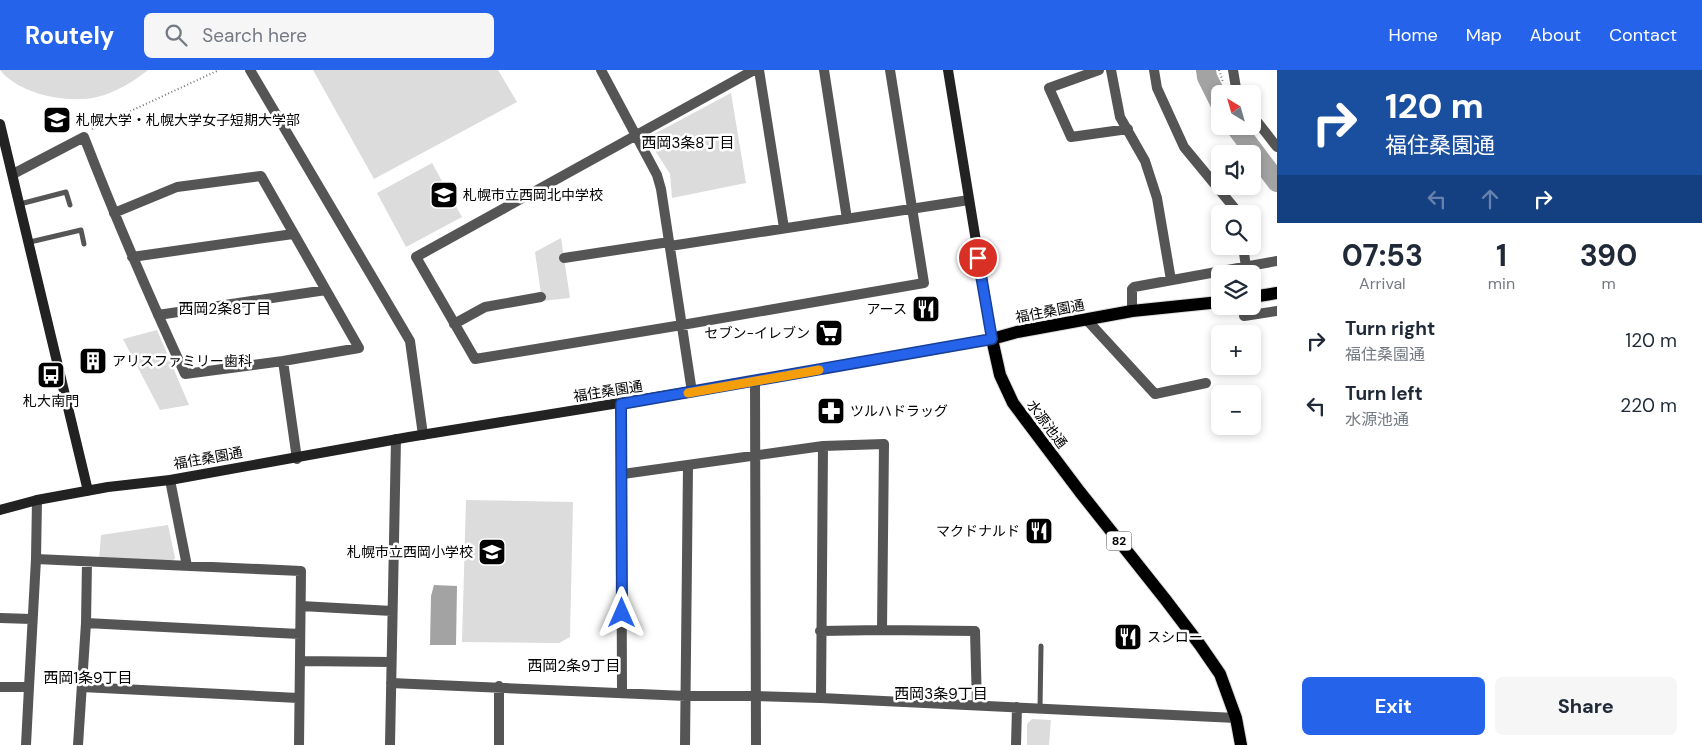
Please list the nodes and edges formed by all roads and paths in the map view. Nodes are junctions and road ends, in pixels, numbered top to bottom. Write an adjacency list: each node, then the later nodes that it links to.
1 (219, 70): 17 (path)
2 (250, 70): 57 (street)
3 (601, 70): 18 (street)
4 (754, 70): 18 (street)
5 (759, 70): 28 (street)
6 (824, 70): 27 (street)
7 (890, 70): 25 (street)
8 (948, 70): 21 (street, 水源池通)
9 (1099, 70): 16 (street)
10 (1111, 70): 16 (street)
11 (1154, 70): 24 (street)
12 (1233, 70): 13 (street)
13 (1236, 85)
14 (0, 124): 20 (street)
15 (1261, 126): 19 (street)
16 (1128, 129): 38 (street)
17 (89, 131)
18 (636, 134): 32 (street); 49 (street)
19 (1277, 146)
20 (13, 174): 22 (street); 26 (street)
21 (969, 200): 25 (street); 51 (street, 水源池通)
22 (20, 204): 23 (lane); 30 (street)
23 (70, 205)
24 (1232, 205)
25 (912, 209): 27 (street); 50 (street)
26 (114, 214): 29 (street); 33 (street)
27 (847, 219): 28 (street)
28 (784, 228): 32 (street)
29 (293, 234): 33 (street); 39 (street)
30 (30, 242): 31 (lane); 65 (street)
31 (84, 244)
32 (670, 244): 34 (street); 50 (street)
33 (132, 257): 46 (street)
34 (564, 258)
35 (1277, 261): 36 (street)
36 (1252, 265)
37 (1211, 273): 38 (street)
38 (1171, 280): 44 (street)
39 (326, 290): 46 (street); 52 (street)
40 (1277, 293): 41 (main road)
41 (1261, 296)
42 (541, 297): 49 (street)
43 (1211, 304): 44 (main road, 福住桑園通)
44 (1132, 311): 48 (main road, 福住桑園通)
45 (1277, 311): 47 (street)
46 (158, 315): 52 (street)
47 (1244, 316)
48 (1086, 319): 51 (main road, 福住桑園通); 54 (street)
49 (454, 324): 50 (street)
50 (682, 325): 55 (street)
51 (992, 339): 53 (street, 福住桑園通); 95 (main road, 水源池通 / 82)
52 (283, 361): 61 (street)
53 (755, 382): 55 (street, 福住桑園通); 60 (street)
54 (1206, 383)
55 (692, 392): 56 (street, 福住桑園通)
56 (621, 404): 57 (street, 福住桑園通); 63 (street)
57 (423, 435): 58 (street, 福住桑園通)
58 (396, 439): 61 (street, 福住桑園通); 72 (street)
59 (823, 446): 60 (street); 76 (street); 77 (street)
60 (756, 456): 62 (street); 89 (street)
61 (297, 458): 64 (street, 福住桑園通)
62 (688, 466): 63 (street); 88 (street)
63 (623, 474): 87 (street)
64 (170, 480): 65 (street, 福住桑園通); 70 (street)
65 (88, 491): 66 (street, 福住桑園通)
66 (37, 500): 67 (street, 福住桑園通); 68 (street)
67 (0, 510)
68 (36, 559): 69 (street); 74 (street)
69 (88, 562): 70 (street); 75 (street)
70 (187, 566): 71 (street)
71 (301, 606): 72 (street); 78 (street)
72 (392, 611): 81 (street)
73 (0, 618): 74 (street)
74 (32, 620): 85 (street)
75 (86, 623): 78 (street); 86 (street)
76 (882, 630): 77 (street); 92 (street)
77 (820, 631): 91 (street)
78 (300, 634): 80 (street)
79 (1042, 646): 94 (lane)
80 (300, 661): 81 (street); 90 (street)
81 (391, 662): 82 (street)
82 (391, 682): 83 (street); 99 (street)
83 (499, 686): 87 (street); 100 (street)
84 (0, 687): 85 (street)
85 (29, 687): 96 (street)
86 (82, 687): 90 (street); 97 (street)
87 (622, 692): 88 (street)
88 (686, 696): 89 (street); 101 (street)
89 (756, 696): 91 (street); 102 (street)
90 (298, 698): 98 (street)
91 (821, 698): 92 (street)
92 (977, 705): 93 (street)
93 (1017, 707): 94 (street); 103 (street)
94 (1040, 709): 95 (street)
95 (1236, 718): 104 (main road, 水源池通 / 82)
96 (26, 745)
97 (78, 745)
98 (299, 745)
99 (390, 745)
100 (499, 745)
101 (685, 745)
102 (756, 745)
103 (1016, 745)
104 (1241, 745)

